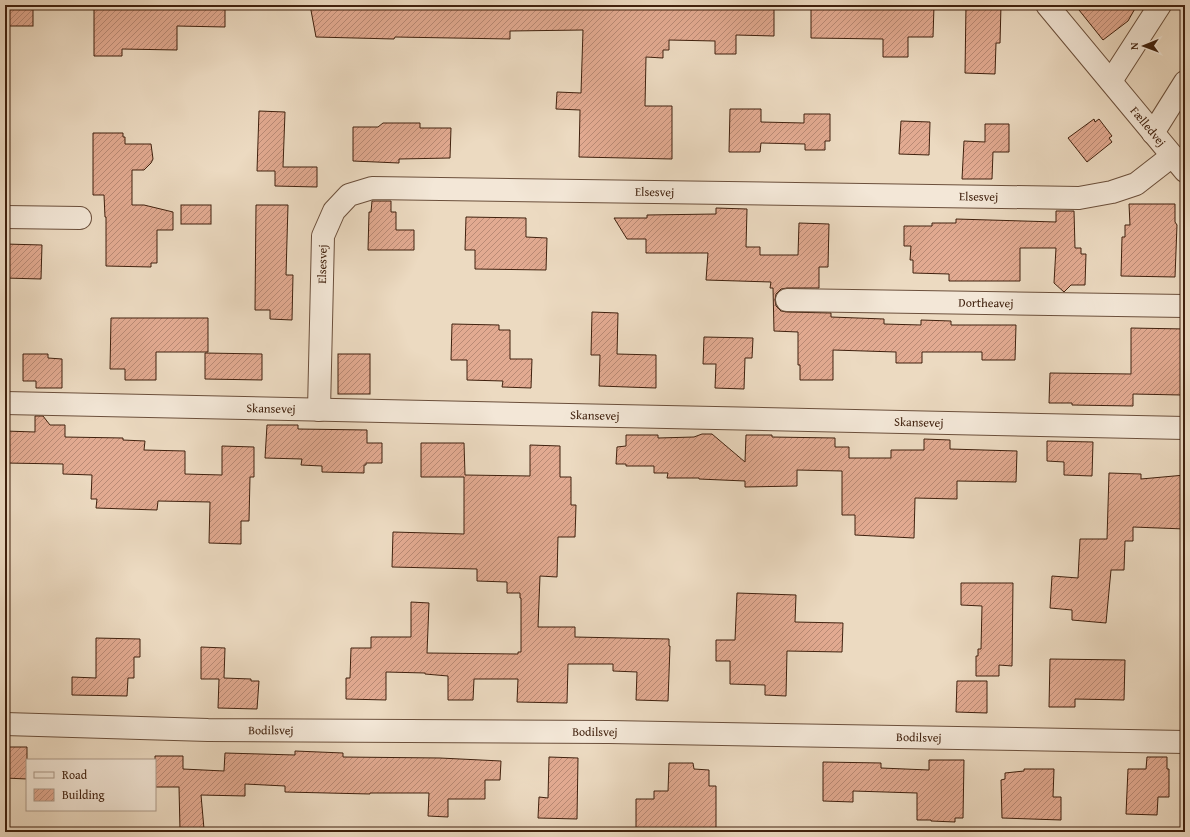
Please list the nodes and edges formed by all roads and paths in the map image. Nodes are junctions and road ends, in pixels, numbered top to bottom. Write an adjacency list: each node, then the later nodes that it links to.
1 (1047, 5): 3 (street, Fælledvej)
2 (1160, 5): 3 (street)
3 (1111, 82): 5 (street, Fælledvej)
4 (1185, 82): 5 (street)
5 (1153, 133): 6 (street, Fælledvej)
6 (1179, 163): 12 (street, Elsesvej)
7 (5, 217): 8 (street)
8 (80, 218)
9 (787, 300): 10 (street, Dortheavej)
10 (1185, 306)
11 (5, 403): 12 (street, Skansevej)
12 (319, 410): 13 (street, Skansevej)
13 (1185, 428)
14 (5, 724): 15 (street, Bodilsvej)
15 (1185, 742)

